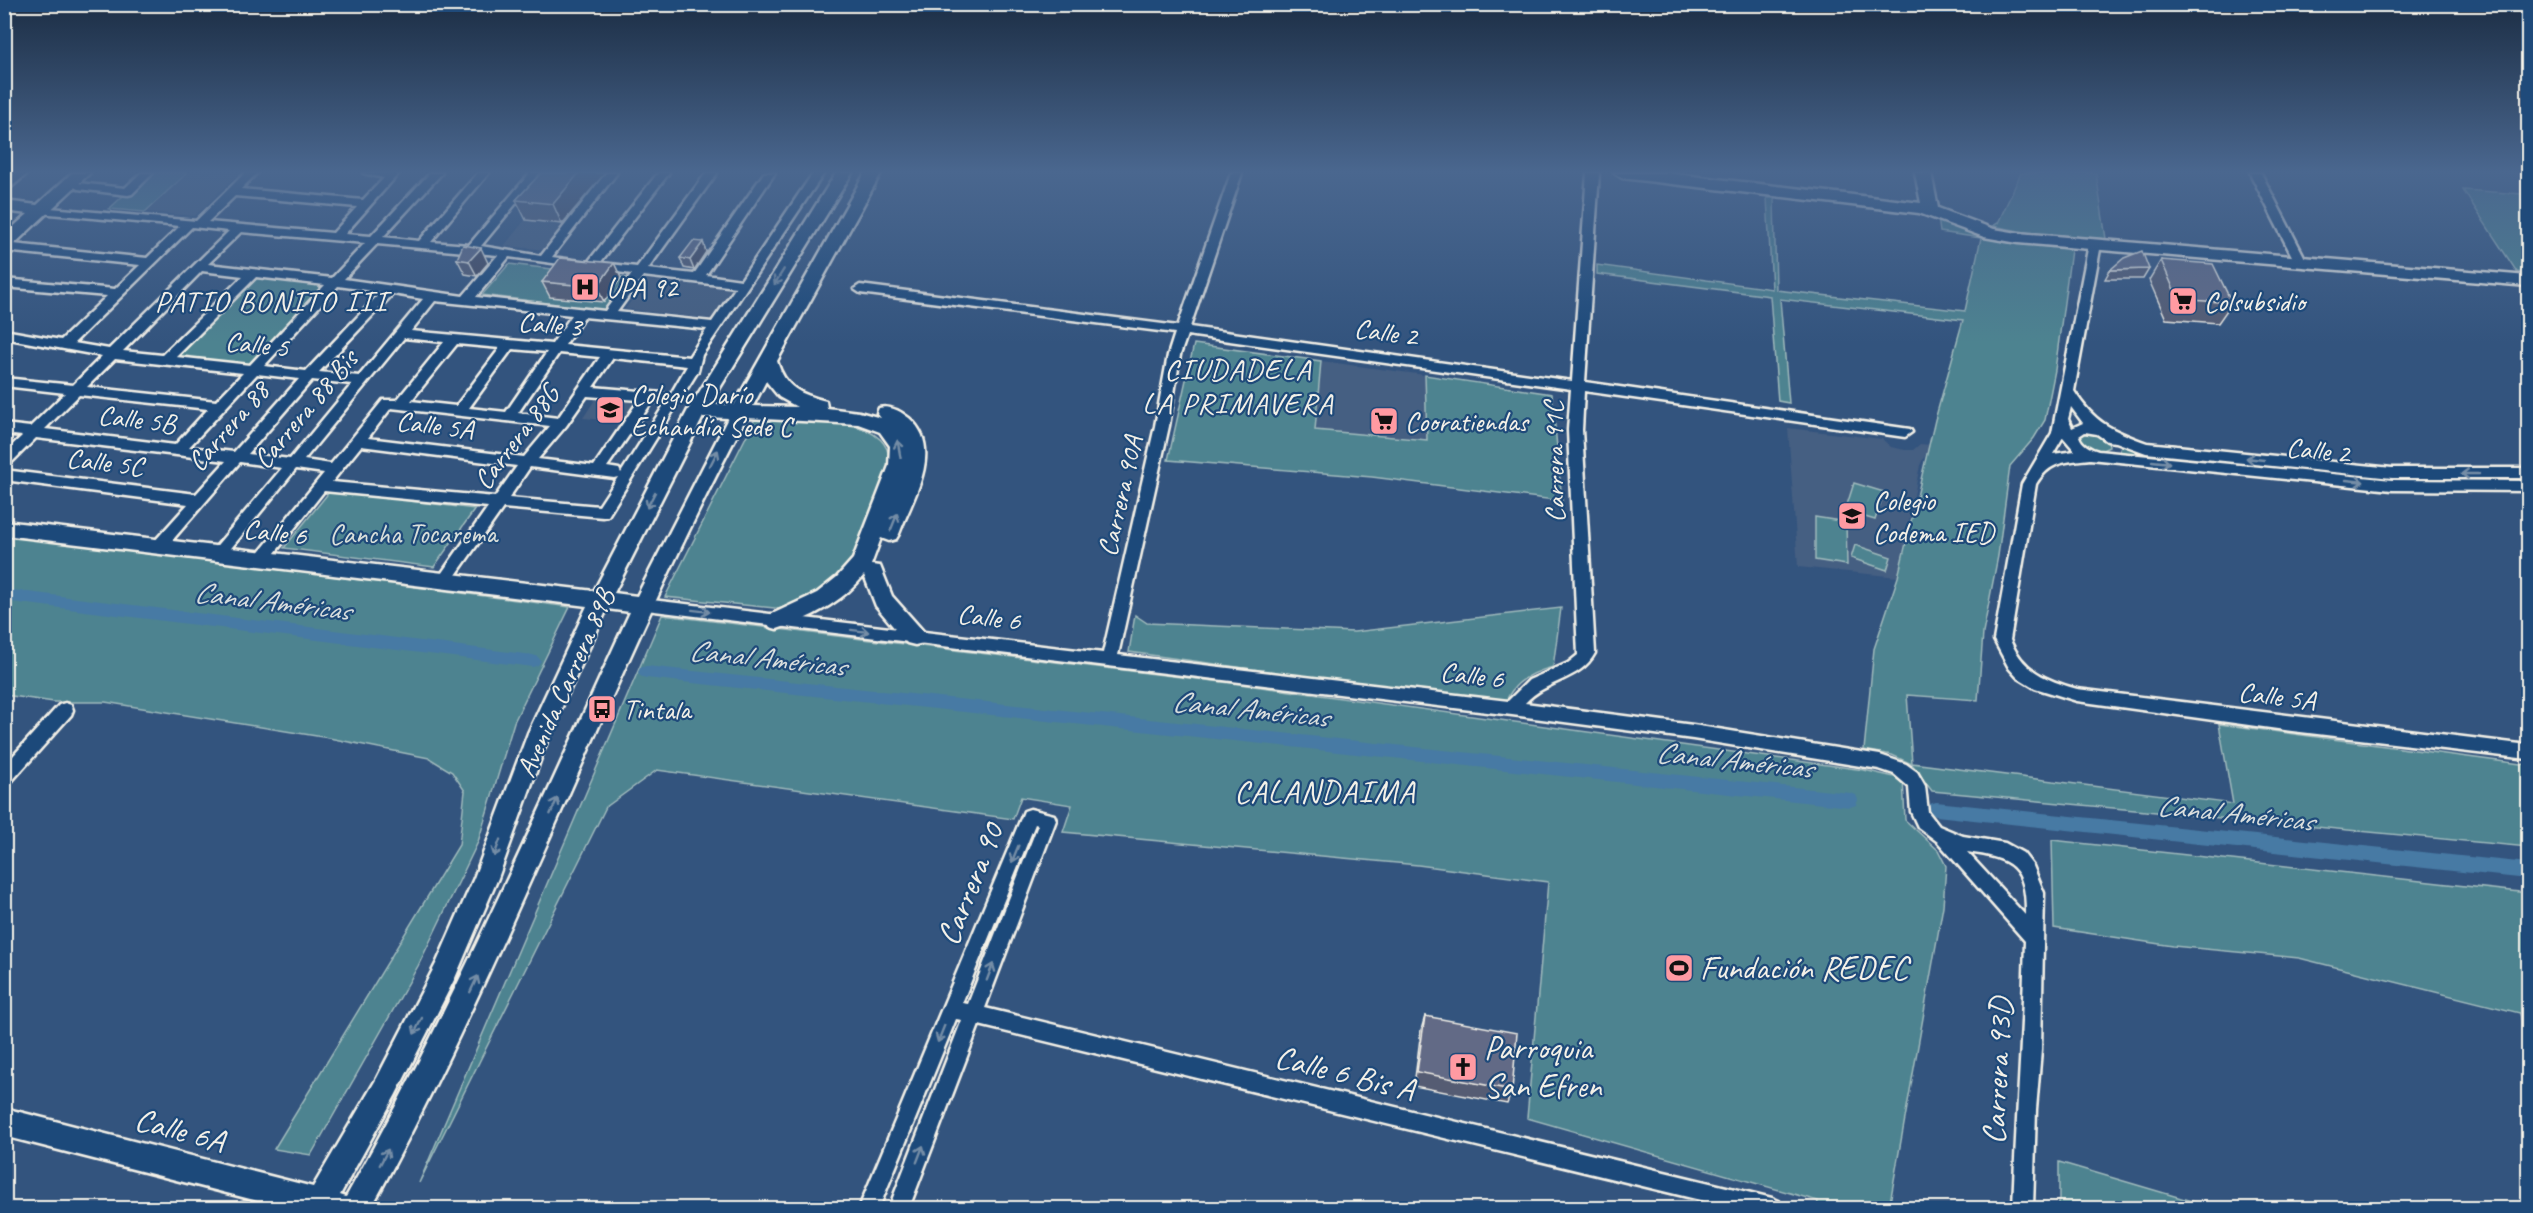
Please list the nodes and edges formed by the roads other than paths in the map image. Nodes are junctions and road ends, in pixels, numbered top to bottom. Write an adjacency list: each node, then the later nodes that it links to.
1 (19, 230): 23 (main road)
2 (188, 230): 28 (street)
3 (236, 230): 31 (street)
4 (255, 230): 20 (street)
5 (343, 230): 20 (street)
6 (387, 230): 21 (street)
7 (435, 230): 24 (street)
8 (488, 230): 25 (street)
9 (568, 230): 27 (street)
10 (620, 230): 30 (street)
11 (671, 230): 32 (street)
12 (731, 230): 34 (street)
13 (782, 230): 38 (street)
14 (809, 230): 72 (main road, one-way to 72)
15 (841, 230): 57 (main road, Avenida Carrera 89B)
16 (1217, 230): 47 (street, Carrera 90A)
17 (1589, 230): 63 (street, Carrera 91C)
18 (1985, 230): 22 (main road)
19 (2284, 230): 29 (street)
20 (336, 237): 21 (street)
21 (377, 241): 24 (street); 36 (street)
22 (2095, 244): 29 (main road); 64 (street)
23 (4, 245): 28 (street)
24 (422, 245): 25 (street)
25 (472, 249): 26 (street)
26 (506, 253): 27 (street); 43 (street)
27 (544, 260): 30 (street)
28 (151, 262): 41 (street)
29 (2301, 262): 35 (main road)
30 (591, 266): 32 (street)
31 (198, 267): 33 (street); 54 (street)
32 (640, 272): 34 (street); 45 (street)
33 (254, 273): 36 (street); 56 (street)
34 (697, 279): 38 (street)
35 (2529, 281)
36 (336, 282): 40 (street); 59 (street)
37 (4, 283): 41 (street)
38 (746, 284): 58 (street)
39 (860, 289): 47 (street, Calle 2)
40 (390, 290): 42 (street); 60 (street, Carrera 88)
41 (119, 293): 52 (street)
42 (432, 297): 43 (street); 49 (street, Carrera 88 Bis)
43 (466, 301): 44 (street)
44 (581, 312): 45 (street); 53 (street)
45 (608, 315): 46 (street)
46 (707, 325)
47 (1181, 330): 63 (street, Calle 2); 109 (street, Carrera 90A)
48 (4, 334): 52 (street, Calle 5)
49 (401, 334): 50 (street, Calle 3); 61 (street, Carrera 88 Bis)
50 (454, 339): 51 (street, Calle 3); 69 (street)
51 (509, 344): 53 (street, Calle 3); 71 (street)
52 (64, 345): 54 (street, Calle 5)
53 (556, 349): 55 (street, Calle 3); 74 (street)
54 (112, 354): 56 (street, Calle 5); 65 (street)
55 (609, 354): 58 (street, Calle 3); 66 (street, Carrera 88G)
56 (165, 360): 59 (street, Calle 5)
57 (768, 361): 73 (main road, Avenida Carrera 89B); 102 (main road, one-way to 57)
58 (694, 362): 97 (street)
59 (254, 370): 60 (street, Calle 5); 70 (street)
60 (309, 375): 61 (street, Calle 5); 84 (street, Carrera 88)
61 (361, 381): 87 (street, Carrera 88 Bis)
62 (4, 382): 65 (street)
63 (1578, 386): 78 (street, Calle 2); 110 (street, Carrera 91C)
64 (2066, 389): 77 (street); 79 (street)
65 (76, 390): 70 (street); 80 (street)
66 (583, 391): 67 (street); 75 (street, Carrera 88G)
67 (648, 397): 68 (street); 90 (street)
68 (663, 399)
69 (395, 403): 71 (street); 81 (street)
70 (219, 406): 82 (street)
71 (460, 410): 74 (street)
72 (697, 410): 73 (main road); 104 (main road, Avenida Carrera 89B, one-way to 104)
73 (739, 412): 105 (main road, Avenida Carrera 89B, one-way to 73); 106 (main road, one-way to 73)
74 (509, 417): 75 (street)
75 (561, 423): 86 (street, Carrera 88G)
76 (4, 429): 80 (street, Calle 5B)
77 (2103, 431): 79 (street); 83 (street); 92 (street, Calle 2, one-way to 77)
78 (1905, 432)
79 (2067, 432): 83 (street); 88 (street)
80 (34, 433): 82 (street, Calle 5B); 85 (street)
81 (357, 441): 86 (street, Calle 5A); 89 (street)
82 (178, 450): 84 (street, Calle 5B)
83 (2097, 455): 88 (street); 95 (street, Calle 2, one-way to 95)
84 (237, 457): 87 (street, Calle 5B); 96 (street, Carrera 88)
85 (4, 462)
86 (527, 462): 90 (street, Calle 5A); 97 (street, Carrera 88G)
87 (293, 464): 89 (street, Calle 5B); 100 (street, Carrera 88 Bis)
88 (2037, 468): 112 (street, Calle 5A)
89 (334, 469): 94 (street)
90 (597, 471): 91 (street, Calle 5A)
91 (614, 473)
92 (2529, 473)
93 (4, 475): 96 (street, Calle 5C)
94 (320, 486): 97 (street); 101 (street)
95 (2529, 486)
96 (200, 500): 99 (street, Carrera 88)
97 (498, 503): 103 (street, Carrera 88G)
98 (4, 528): 99 (main road, Calle 6)
99 (158, 547): 100 (main road, Calle 6)
100 (218, 554): 101 (main road, Calle 6)
101 (262, 559): 103 (main road, Calle 6)
102 (873, 572): 107 (main road); 108 (main road)
103 (444, 581): 104 (main road, Calle 6)
104 (607, 601): 105 (main road, Calle 6); 120 (main road, Avenida Carrera 89B, one-way to 120)
105 (643, 605): 106 (street, Calle 6, one-way to 106); 121 (main road, Avenida Carrera 89B, one-way to 105)
106 (777, 621): 107 (street, Calle 6)
107 (804, 624): 108 (street, Calle 6, one-way to 108)
108 (915, 637): 109 (street, Calle 6)
109 (1109, 660): 110 (street, Calle 6)
110 (1512, 708): 114 (street, Calle 6)
111 (65, 710): 113 (street)
112 (2529, 752)
113 (4, 778)
114 (1925, 825): 115 (street, Carrera 93D)
115 (1945, 840): 116 (street, Carrera 93D); 116 (street, Carrera 93D)
116 (2032, 936): 125 (street, Carrera 93D)
117 (951, 1009): 118 (street, Calle 6 Bis A); 118 (street, Carrera 90, one-way to 117); 122 (street, Carrera 90, one-way to 122)
118 (973, 1014): 123 (street, Carrera 90, one-way to 118); 124 (street, Calle 6 Bis A)
119 (4, 1122): 120 (main road, Calle 6A)
120 (325, 1207)
121 (356, 1209)
122 (869, 1209)
123 (899, 1209)
124 (1772, 1209)
125 (2023, 1209)

